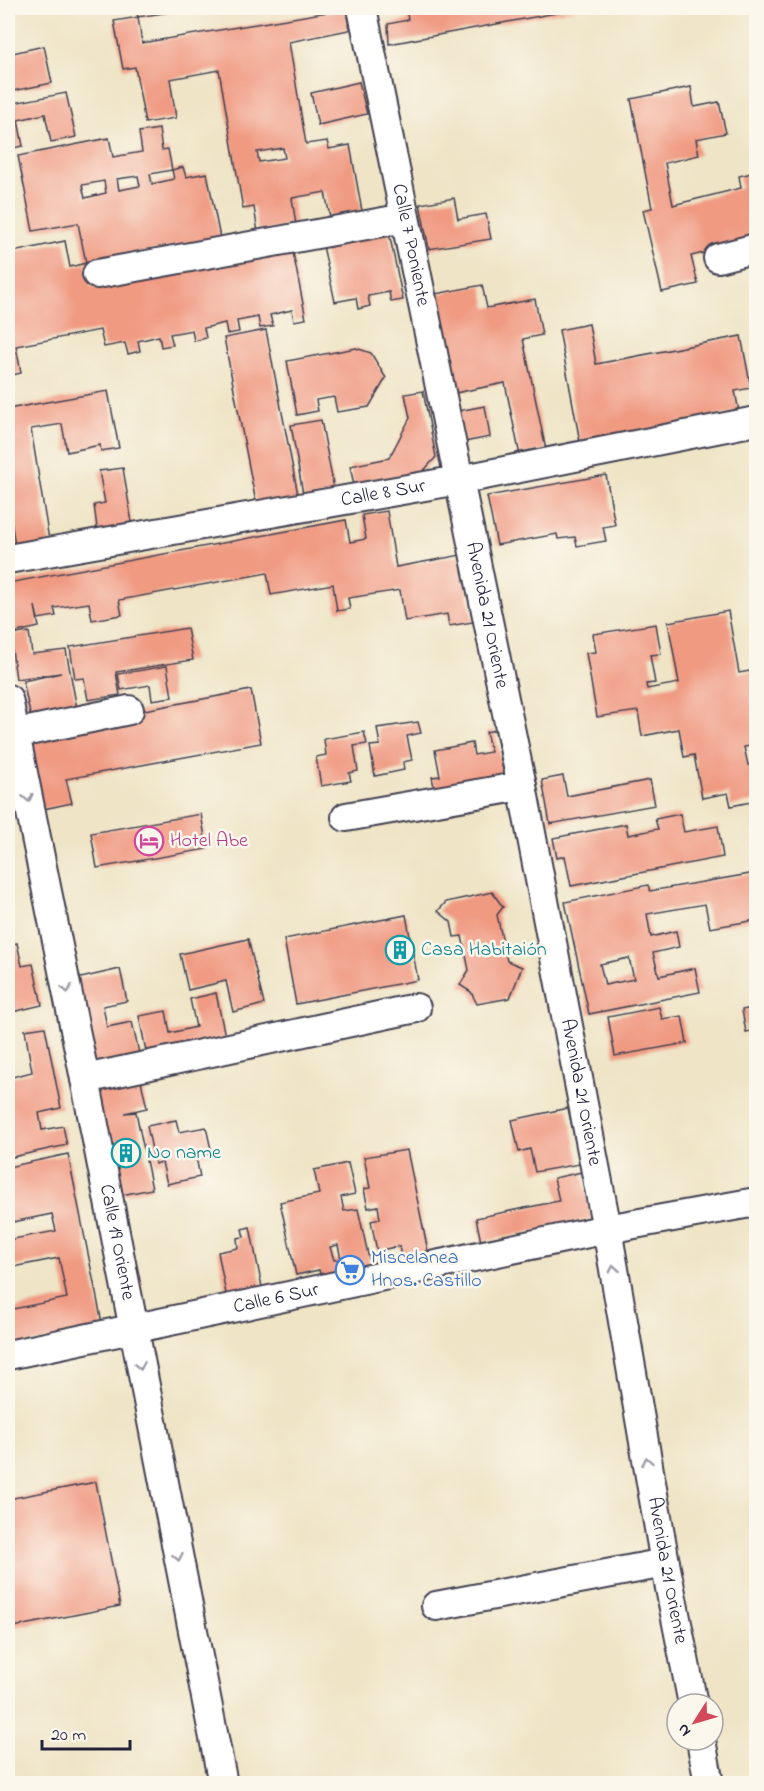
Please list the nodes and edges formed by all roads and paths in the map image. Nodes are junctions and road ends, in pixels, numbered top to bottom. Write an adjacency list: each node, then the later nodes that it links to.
1 (362, 8): 2 (street, Calle 7 Poniente)
2 (405, 218): 5 (street); 7 (street, Calle 7 Poniente)
3 (756, 248): 4 (street)
4 (718, 258)
5 (97, 274)
6 (756, 421): 7 (street, Calle 8 Sur)
7 (459, 480): 8 (street, Calle 8 Sur); 12 (street, Avenida 21 Oriente)
8 (8, 559)
9 (8, 699): 11 (street, Calle 19 Oriente)
10 (129, 710): 11 (street)
11 (14, 734): 15 (street, Calle 19 Oriente, one-way to 15)
12 (522, 786): 13 (street); 17 (street, Avenida 21 Oriente)
13 (346, 817)
14 (416, 1008): 15 (street)
15 (85, 1079): 18 (street, Calle 19 Oriente)
16 (756, 1202): 17 (street, Calle 6 Sur)
17 (607, 1229): 18 (street, Calle 6 Sur); 20 (street, Avenida 21 Oriente, one-way to 17)
18 (133, 1329): 19 (street, Calle 6 Sur); 24 (street, Calle 19 Oriente, one-way to 24)
19 (8, 1355)
20 (665, 1563): 21 (street); 22 (street, Avenida 21 Oriente)
21 (436, 1606)
22 (691, 1692)
23 (703, 1752): 25 (street)
24 (223, 1784)
25 (709, 1784)

